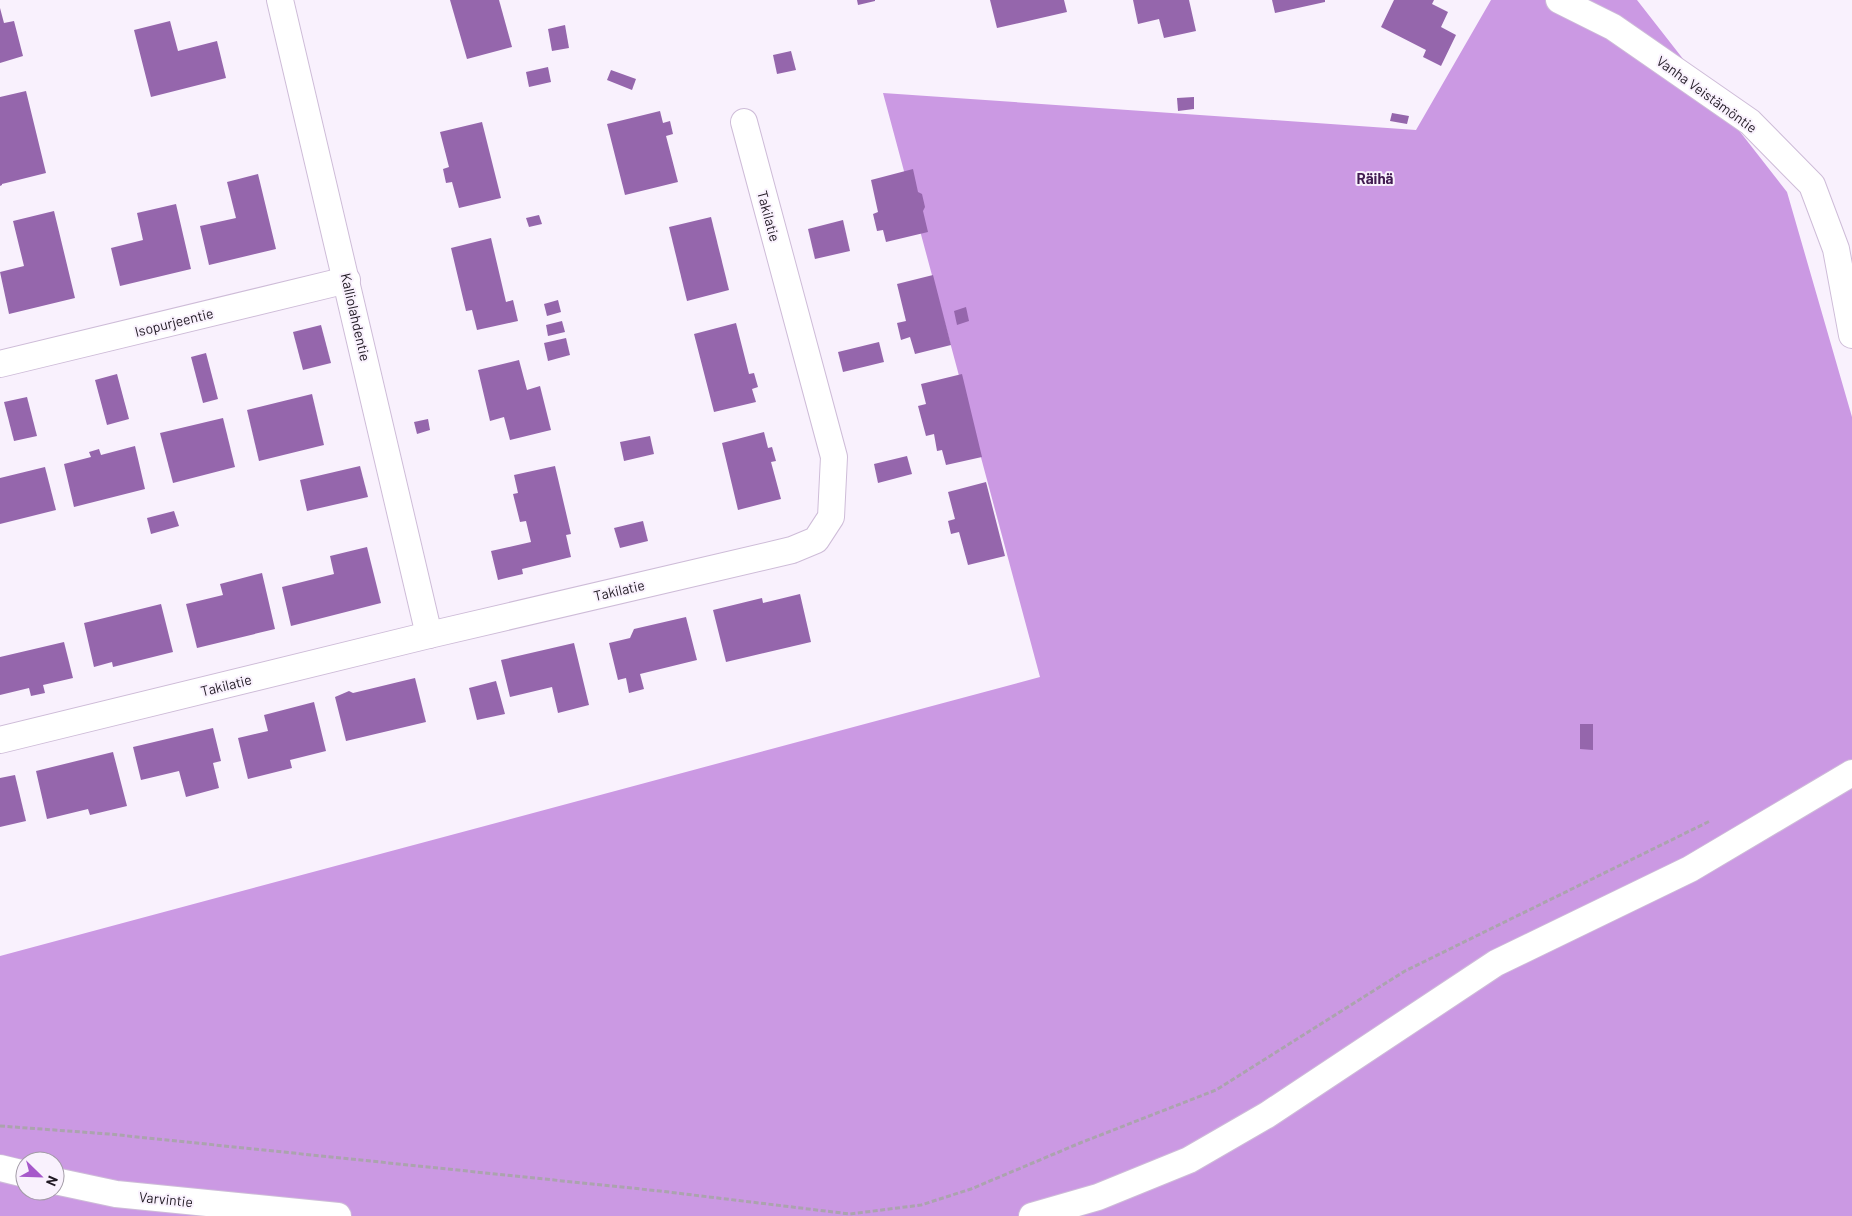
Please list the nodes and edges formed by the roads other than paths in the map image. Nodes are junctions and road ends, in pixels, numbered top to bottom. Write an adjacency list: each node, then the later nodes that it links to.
1 (280, 0): 4 (street, Kalliolahdentie)
2 (1559, 0): 5 (street, Vanha Veistämöntie)
3 (744, 122): 7 (street, Takilatie)
4 (347, 280): 6 (street, Isopurjeentie); 7 (street, Kalliolahdentie)
5 (1852, 335)
6 (0, 364)
7 (429, 634): 8 (street, Takilatie)
8 (0, 740)
9 (1852, 773): 13 (street)
10 (0, 1168): 11 (street)
11 (15, 1172)
12 (65, 1182): 14 (street, Varvintie)
13 (1102, 1206): 15 (street)
14 (338, 1216)
15 (1032, 1216)

